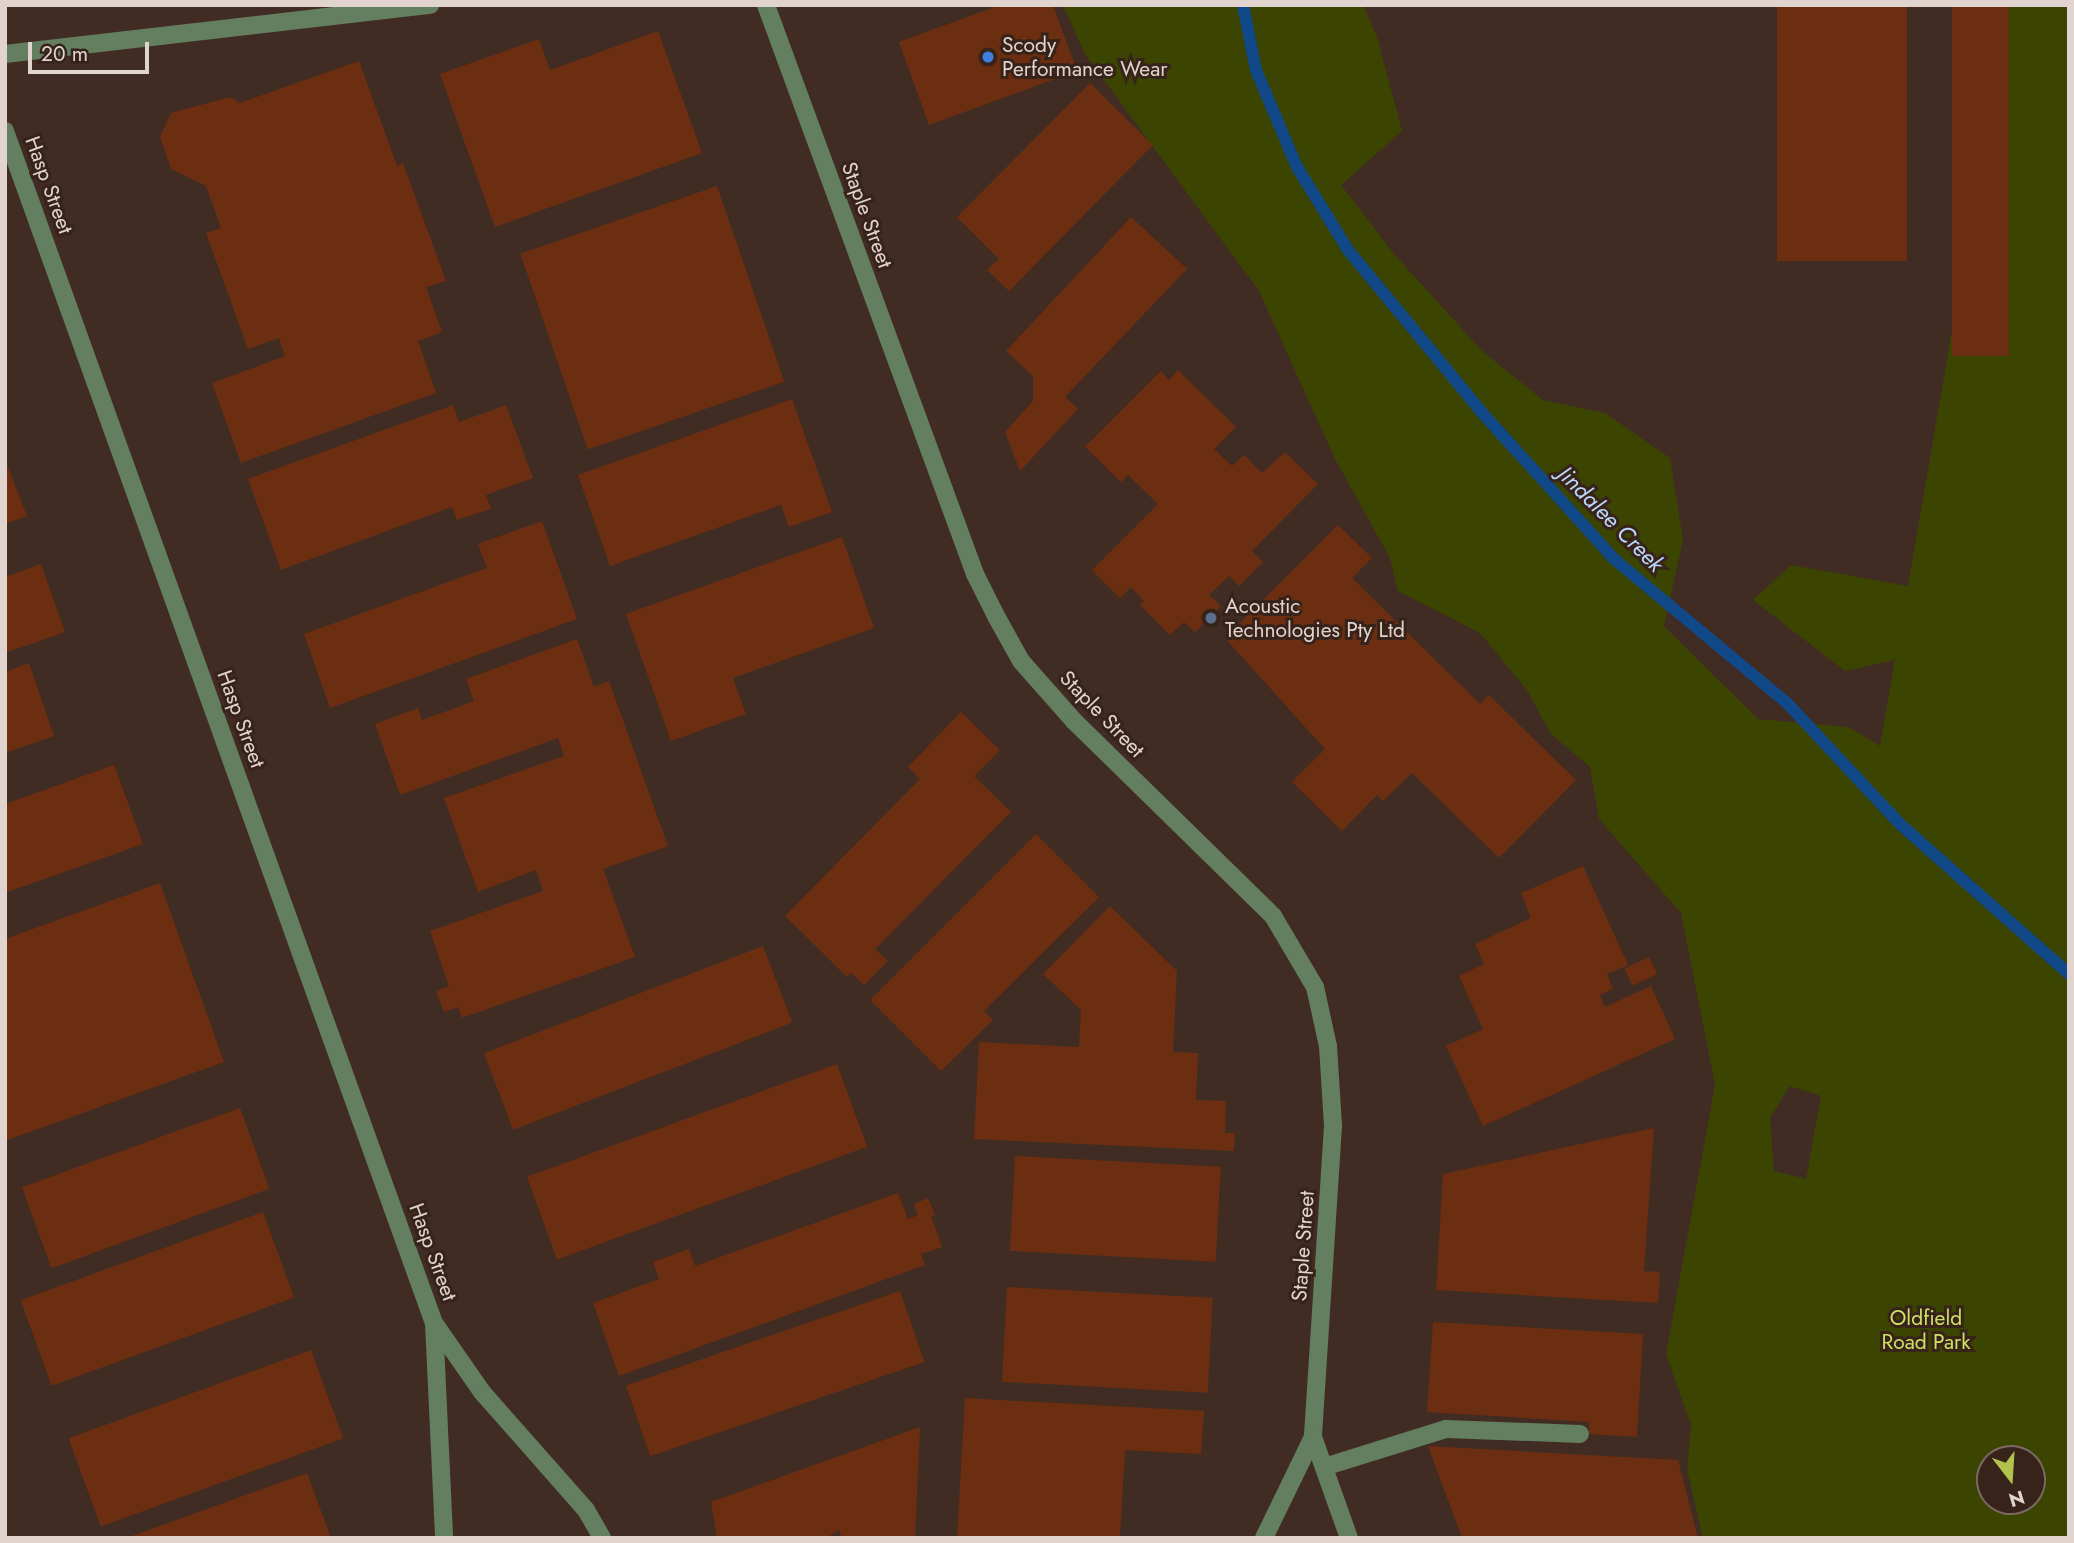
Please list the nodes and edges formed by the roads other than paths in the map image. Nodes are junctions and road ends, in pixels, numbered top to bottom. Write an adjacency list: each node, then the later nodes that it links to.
1 (430, 5): 3 (street)
2 (766, 5): 7 (street, Staple Street)
3 (5, 54)
4 (5, 131): 5 (street, Hasp Street)
5 (434, 1323): 9 (street, Hasp Street); 10 (street, Hasp Street)
6 (1580, 1434): 8 (street)
7 (1314, 1437): 8 (street, Staple Street); 11 (street, Staple Street)
8 (1324, 1467): 12 (street, Staple Street)
9 (444, 1538)
10 (603, 1538)
11 (1264, 1538)
12 (1349, 1538)

